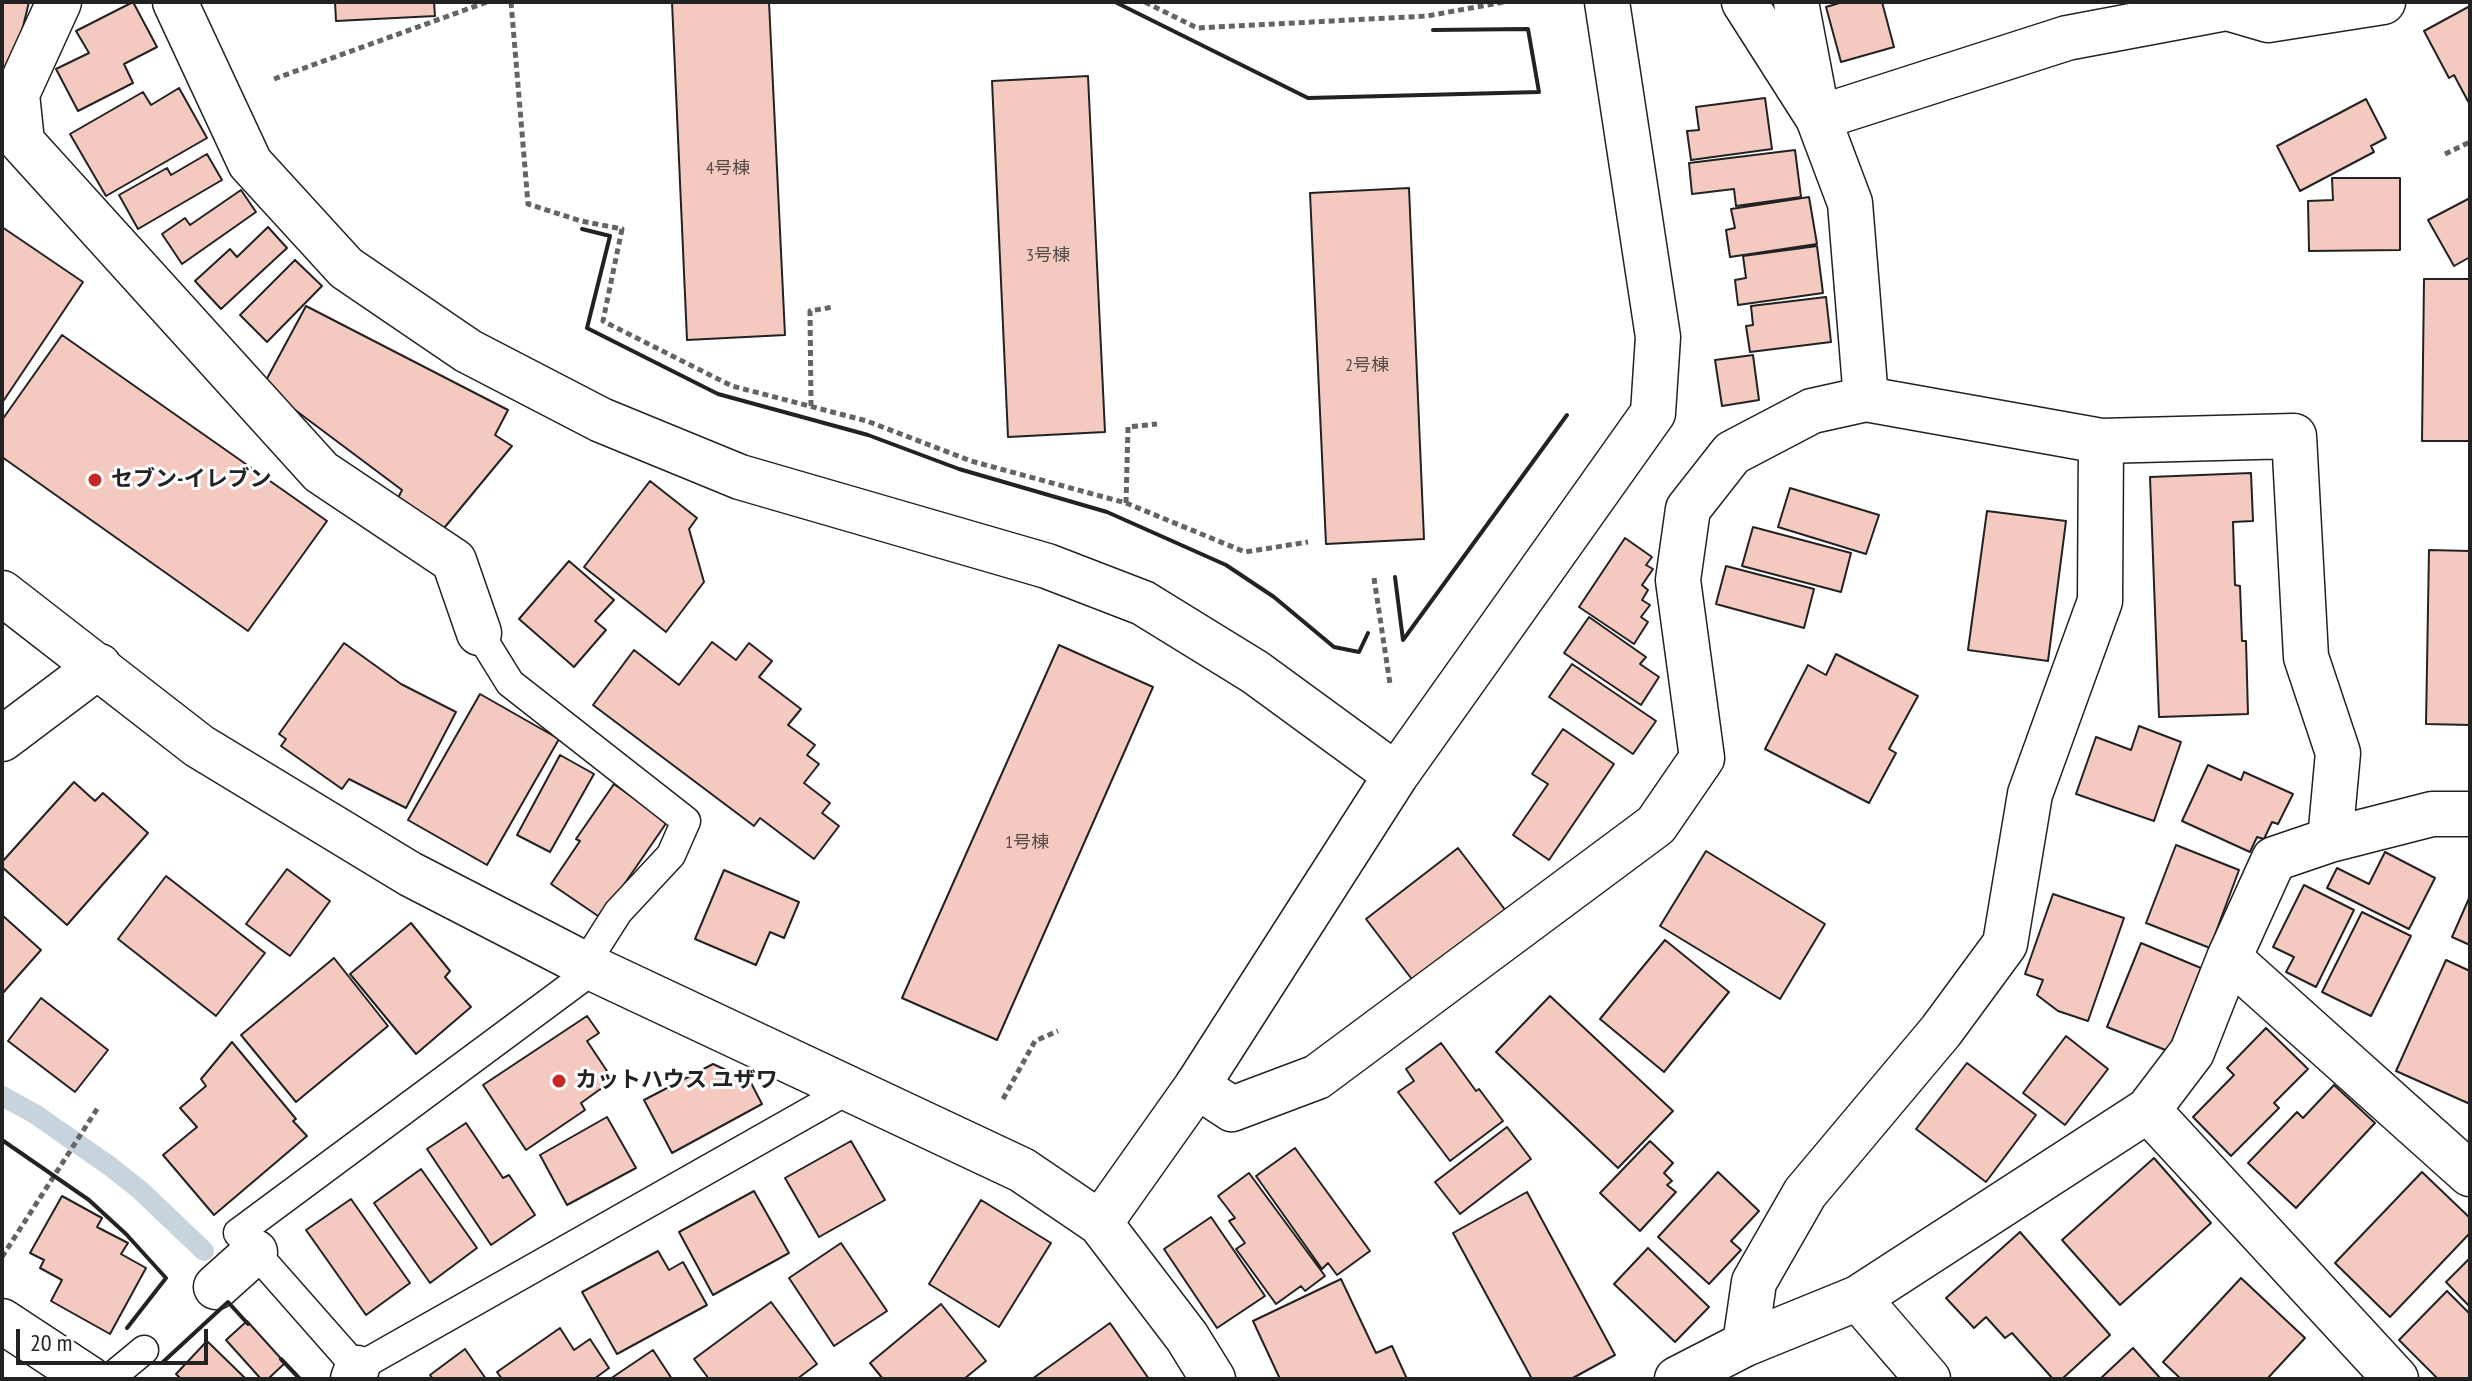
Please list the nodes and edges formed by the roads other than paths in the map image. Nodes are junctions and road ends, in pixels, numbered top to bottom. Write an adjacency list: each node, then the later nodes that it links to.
1 (59, 2): 11 (street)
2 (175, 2): 14 (street)
3 (1607, 2): 14 (street)
4 (1744, 2): 7 (street)
5 (1796, 2): 7 (street)
6 (2383, 2): 7 (street)
7 (1818, 118): 8 (street)
8 (1866, 399): 9 (street); 19 (street)
9 (2101, 441): 16 (street); 28 (street)
10 (2, 593): 12 (street)
11 (479, 633): 18 (lane)
12 (99, 666): 13 (street); 18 (street)
13 (2, 739)
14 (1396, 775): 19 (street)
15 (2470, 814): 16 (street)
16 (2330, 840): 17 (street)
17 (2229, 958): 21 (street); 22 (street)
18 (589, 966): 20 (street); 24 (lane)
19 (1197, 1086): 23 (street)
20 (848, 1090): 23 (street); 30 (lane)
21 (2148, 1110): 26 (street); 36 (street)
22 (2470, 1174)
23 (1100, 1223): 33 (street)
24 (255, 1252): 25 (street); 30 (lane)
25 (216, 1287)
26 (1858, 1298): 28 (street); 35 (street)
27 (2, 1321): 31 (street)
28 (1745, 1344): 34 (street)
29 (144, 1350): 32 (lane)
30 (355, 1373)
31 (90, 1379)
32 (109, 1379)
33 (1213, 1379)
34 (1677, 1379)
35 (1928, 1379)
36 (2396, 1379)

